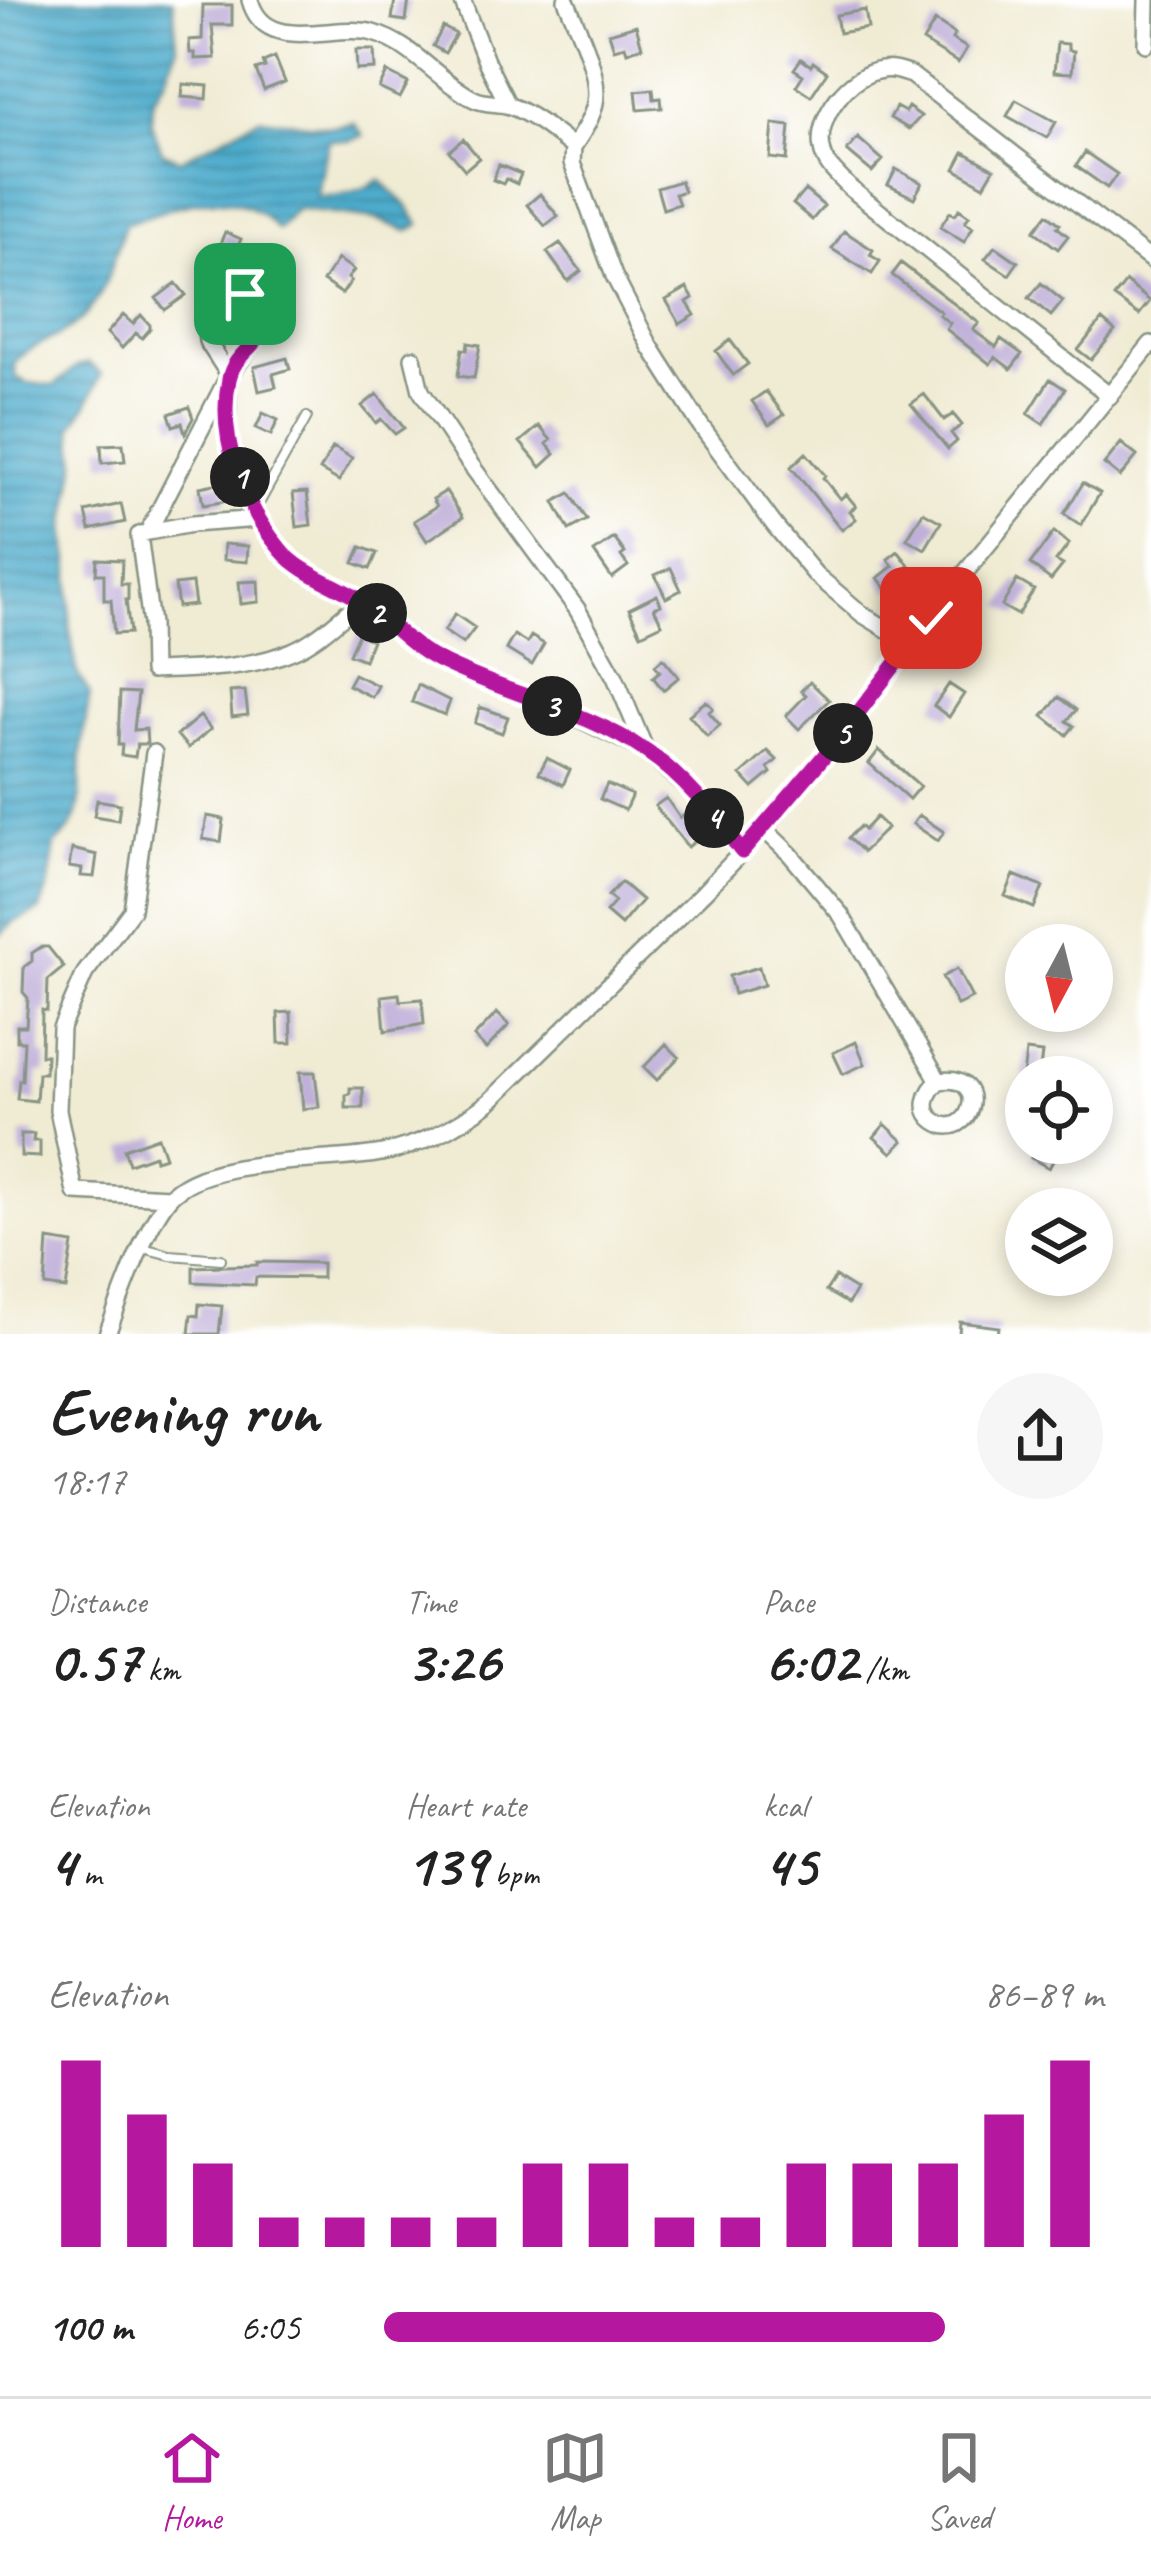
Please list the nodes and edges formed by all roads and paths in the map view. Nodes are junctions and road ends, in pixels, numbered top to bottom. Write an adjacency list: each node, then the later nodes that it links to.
1 (250, 0): 6 (street)
2 (462, 0): 6 (street)
3 (566, 0): 7 (street)
4 (1147, 0): 5 (street)
5 (1146, 44)
6 (508, 105): 7 (street)
7 (573, 146): 17 (street)
8 (1151, 260): 12 (street)
9 (1151, 344): 12 (street)
10 (412, 358): 18 (street)
11 (229, 375): 11 (street); 14 (street); 15 (street)
12 (1110, 396): 17 (street)
13 (307, 417): 14 (lane)
14 (257, 515): 15 (street); 16 (street)
15 (148, 532): 16 (street)
16 (361, 601): 18 (street)
17 (911, 644): 20 (street)
18 (646, 752): 21 (street)
19 (154, 753): 23 (street)
20 (764, 829): 21 (street); 22 (street)
21 (742, 852): 23 (street)
22 (939, 1081)
23 (170, 1197): 24 (street)
24 (142, 1248): 25 (lane); 26 (street)
25 (220, 1259)
26 (106, 1334)

